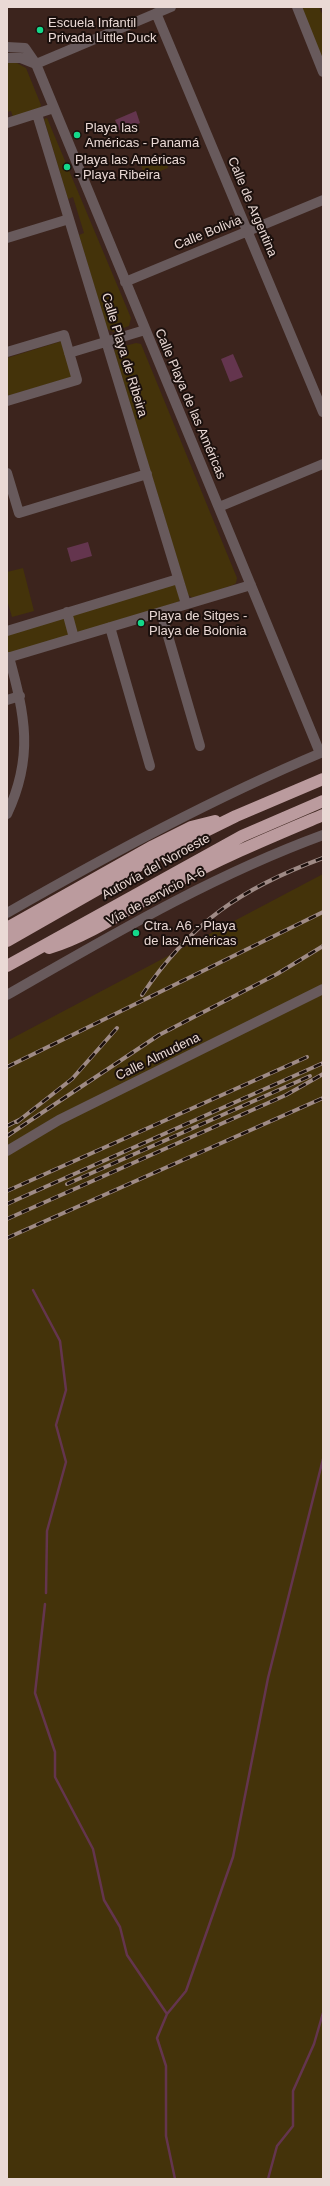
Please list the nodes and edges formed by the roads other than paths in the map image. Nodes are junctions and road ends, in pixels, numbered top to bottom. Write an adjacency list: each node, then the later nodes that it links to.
1 (171, 7): 3 (street)
2 (297, 7): 7 (street)
3 (156, 13): 6 (street); 13 (street, Calle de Argentina)
4 (7, 47): 6 (street, Calle Playa de las Américas)
5 (7, 58): 6 (street)
6 (36, 64): 8 (street, Calle Playa de las Américas)
7 (323, 72)
8 (54, 108): 9 (street); 15 (street, Calle Playa de las Américas)
9 (36, 114): 10 (street); 12 (street, Calle Playa de Ribeira)
10 (7, 123)
11 (323, 200): 13 (street, Calle Bolivia)
12 (69, 219): 14 (street); 17 (street, Calle Playa de Ribeira)
13 (248, 231): 15 (street, Calle Bolivia); 21 (street, Calle de Argentina)
14 (7, 238)
15 (125, 282): 16 (street, Calle Playa de las Américas)
16 (145, 330): 17 (street); 25 (street, Calle Playa de las Américas)
17 (106, 342): 19 (street); 24 (street, Calle Playa de Ribeira)
18 (7, 352): 19 (street)
19 (69, 353): 20 (street)
20 (7, 401)
21 (323, 412)
22 (323, 464): 25 (street)
23 (7, 473): 24 (street)
24 (147, 474): 26 (street, Calle Playa de Ribeira)
25 (220, 507): 27 (street, Calle Playa de las Américas)
26 (178, 579): 28 (street, Calle Playa de Ribeira); 29 (street)
27 (251, 585): 28 (street); 38 (street, Calle Playa de las Américas)
28 (186, 604): 30 (street)
29 (67, 612): 32 (street); 33 (street)
30 (161, 612): 31 (street); 37 (street)
31 (110, 627): 33 (street); 39 (street)
32 (7, 631)
33 (74, 638): 34 (street)
34 (8, 657): 35 (street)
35 (20, 696): 36 (street); 42 (street)
36 (7, 700)
37 (200, 746)
38 (322, 753): 46 (street)
39 (150, 766)
40 (323, 779): 44 (highway, Autovía del Noroeste)
41 (323, 801): 49 (highway, Autovía del Noroeste)
42 (7, 814)
43 (323, 815): 49 (highway)
44 (236, 816): 47 (highway); 48 (highway, Autovía del Noroeste)
45 (323, 835): 52 (street, Vía de servicio A-6)
46 (7, 912)
47 (7, 928)
48 (7, 941)
49 (25, 955): 50 (highway, Autovía del Noroeste)
50 (7, 966)
51 (323, 989): 53 (street, Calle Almudena)
52 (7, 995)
53 (7, 1151)

